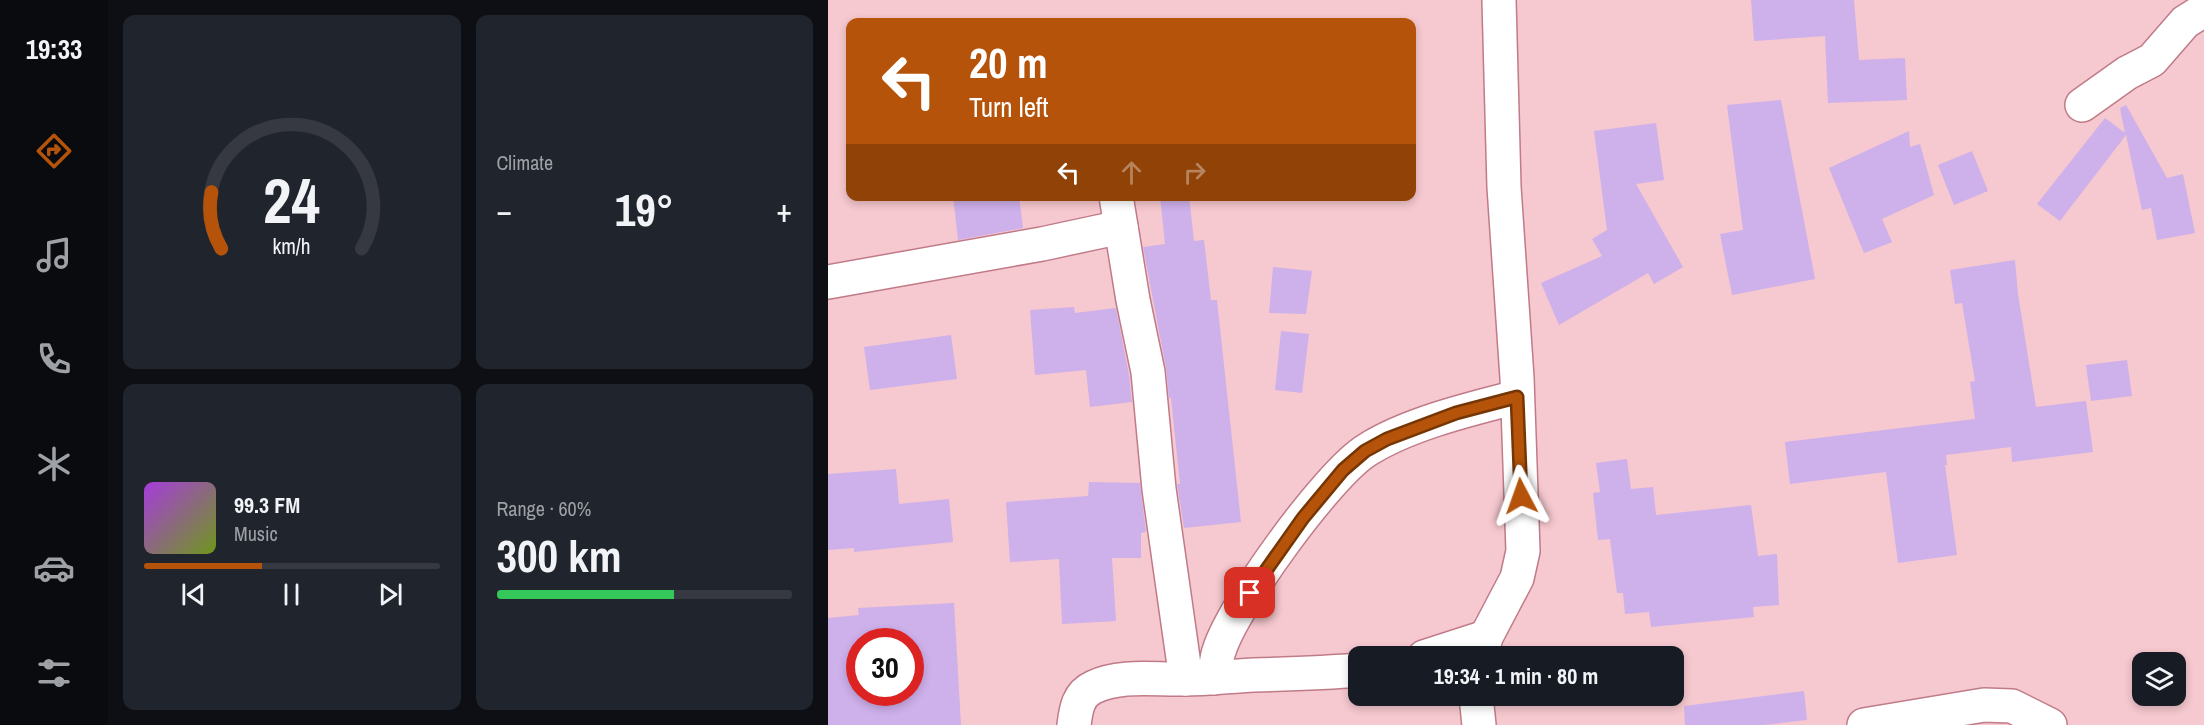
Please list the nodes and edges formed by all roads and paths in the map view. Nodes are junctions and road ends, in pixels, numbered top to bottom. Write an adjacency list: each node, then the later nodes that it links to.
1 (1499, 0): 6 (street)
2 (2204, 10): 3 (street)
3 (2082, 105)
4 (1118, 212): 5 (street); 9 (street)
5 (828, 282)
6 (1517, 397): 7 (street); 9 (street)
7 (1484, 646)
8 (1348, 671): 9 (street)
9 (1200, 679): 11 (street)
10 (1477, 706): 12 (street)
11 (1074, 725)
12 (1479, 725)
13 (1864, 725): 14 (street)
14 (2050, 725)

